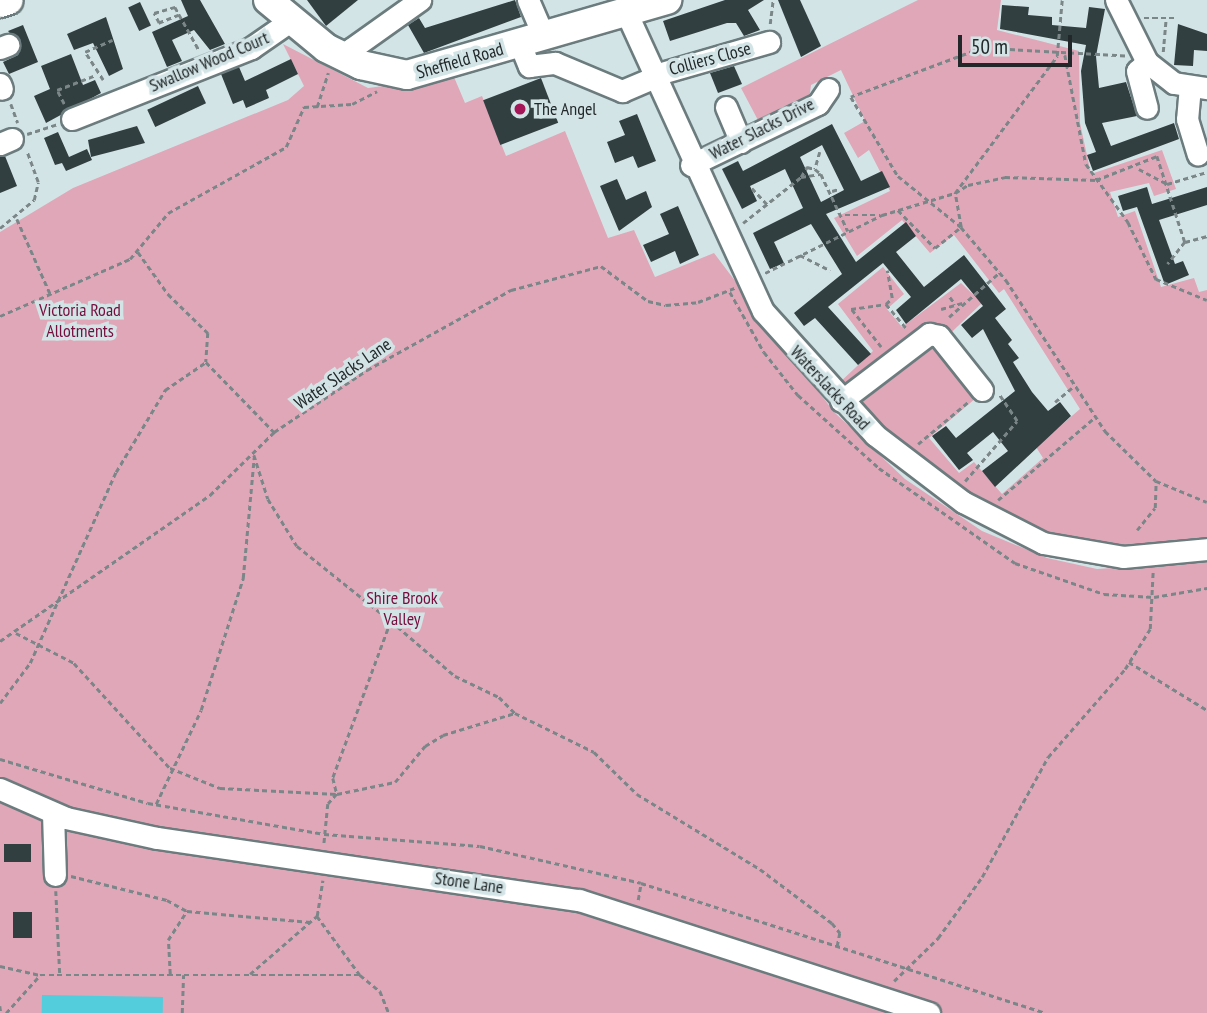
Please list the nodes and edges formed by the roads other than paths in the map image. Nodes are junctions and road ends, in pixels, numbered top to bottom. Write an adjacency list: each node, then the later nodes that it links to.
1 (9, 0): 7 (main road)
2 (268, 0): 9 (main road, Sheffield Road)
3 (420, 0): 13 (street)
4 (528, 0): 10 (street)
5 (667, 0): 8 (main road, Sheffield Road)
6 (1116, 0): 12 (street)
7 (0, 3)
8 (626, 12): 10 (main road, Sheffield Road); 14 (street, Waterslacks Road)
9 (290, 21): 13 (main road, Sheffield Road); 19 (street, Swallow Wood Court)
10 (532, 41): 13 (main road, Sheffield Road); 14 (street, Colliers Close)
11 (769, 42): 14 (street, Colliers Close)
12 (1147, 60): 15 (street); 18 (street)
13 (338, 62)
14 (652, 77): 22 (street, Waterslacks Road)
15 (1198, 87): 21 (street)
16 (828, 89): 20 (street, Water Slacks Drive)
17 (726, 107): 20 (street)
18 (1147, 108)
19 (70, 117)
20 (741, 142): 22 (street, Water Slacks Drive)
21 (1203, 163)
22 (691, 165): 24 (street, Waterslacks Road)
23 (983, 389): 24 (street)
24 (841, 401): 25 (street, Waterslacks Road)
25 (1207, 549)
26 (0, 789): 27 (street, Stone Lane)
27 (53, 813): 28 (street); 29 (street, Stone Lane)
28 (55, 875)
29 (929, 1013)

